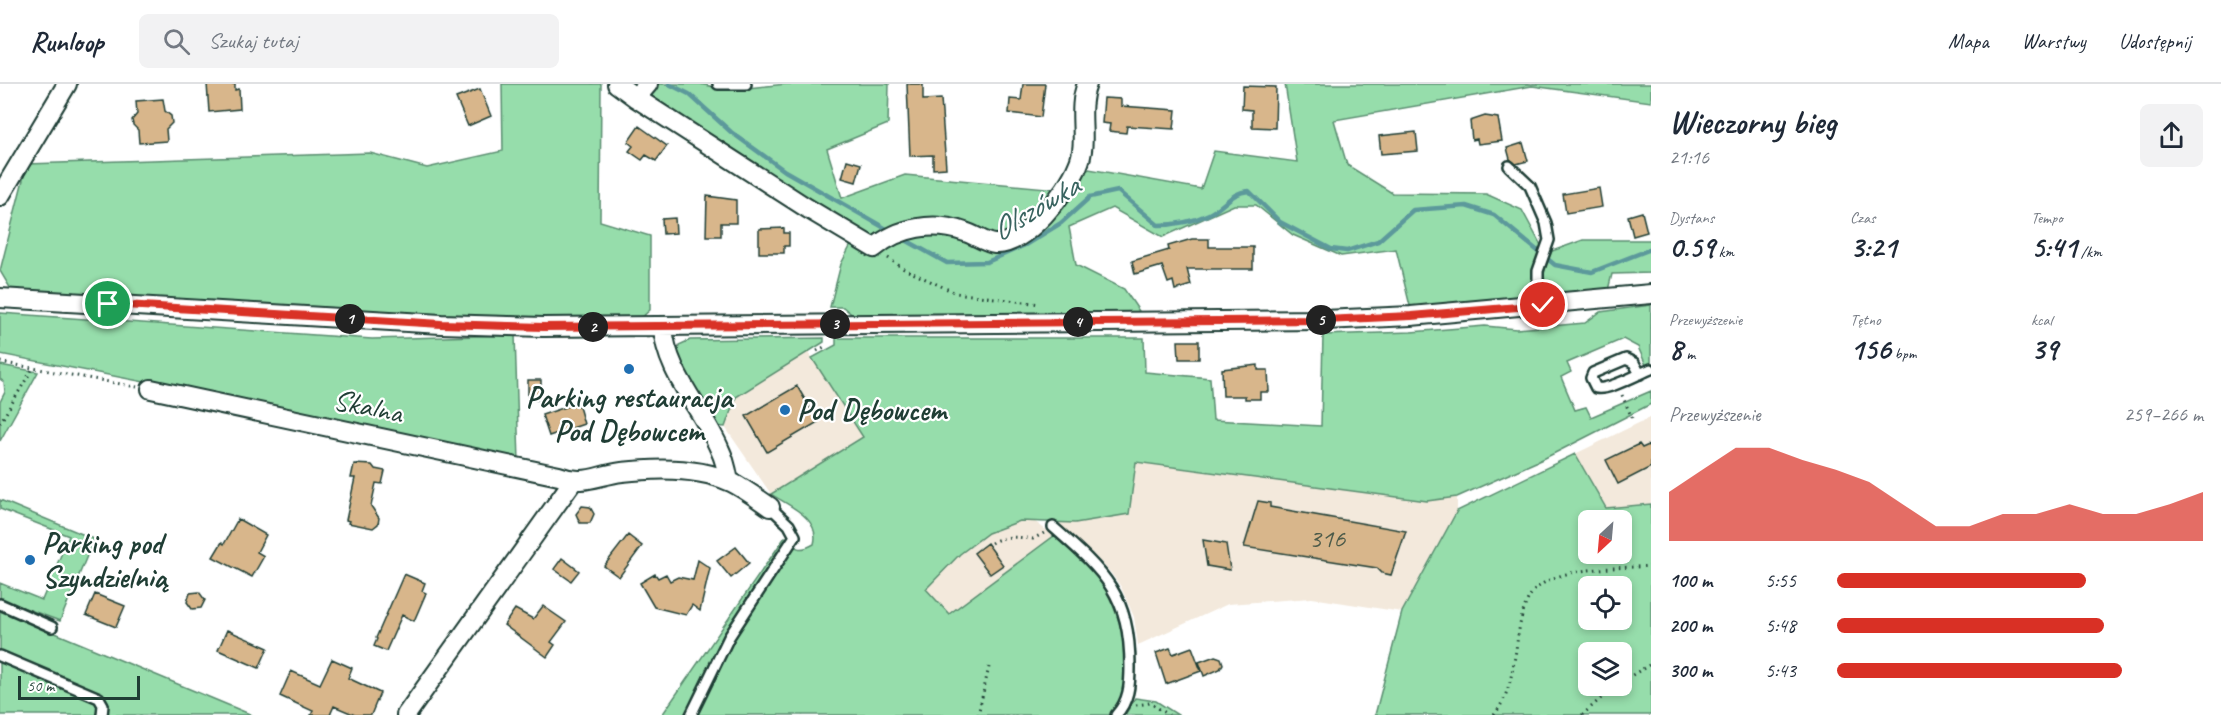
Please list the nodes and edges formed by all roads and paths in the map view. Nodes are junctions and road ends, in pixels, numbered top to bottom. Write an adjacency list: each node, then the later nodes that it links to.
1 (67, 84): 8 (street)
2 (617, 84): 6 (street)
3 (718, 84): 4 (lane)
4 (746, 84)
5 (1088, 84): 9 (street)
6 (643, 90): 9 (street)
7 (1509, 166): 13 (lane)
8 (0, 196)
9 (880, 244): 12 (path)
10 (1651, 294): 13 (street)
11 (0, 298): 14 (street)
12 (1046, 305)
13 (1543, 305): 14 (street)
14 (663, 326): 26 (street)
15 (826, 346): 16 (path)
16 (818, 351)
17 (0, 362): 18 (path)
18 (34, 368): 21 (path); 24 (path)
19 (1651, 369): 20 (lane)
20 (1640, 374): 20 (lane)
21 (151, 389): 25 (street, Skalna)
22 (1624, 400): 23 (path)
23 (1632, 418)
24 (0, 423)
25 (573, 481): 26 (street, Skalna); 40 (street)
26 (729, 482): 27 (street, Skalna)
27 (770, 507): 41 (lane)
28 (1053, 527): 29 (path); 38 (lane)
29 (991, 543)
30 (1651, 566): 44 (path)
31 (0, 604): 32 (lane)
32 (52, 627)
33 (0, 656): 39 (lane)
34 (1651, 664): 36 (path)
35 (989, 666): 42 (path)
36 (1632, 675)
37 (1604, 696): 45 (path)
38 (1118, 713): 43 (path)
39 (102, 715)
40 (406, 715)
41 (691, 715)
42 (978, 715)
43 (1169, 715)
44 (1494, 715)
45 (1582, 715)

